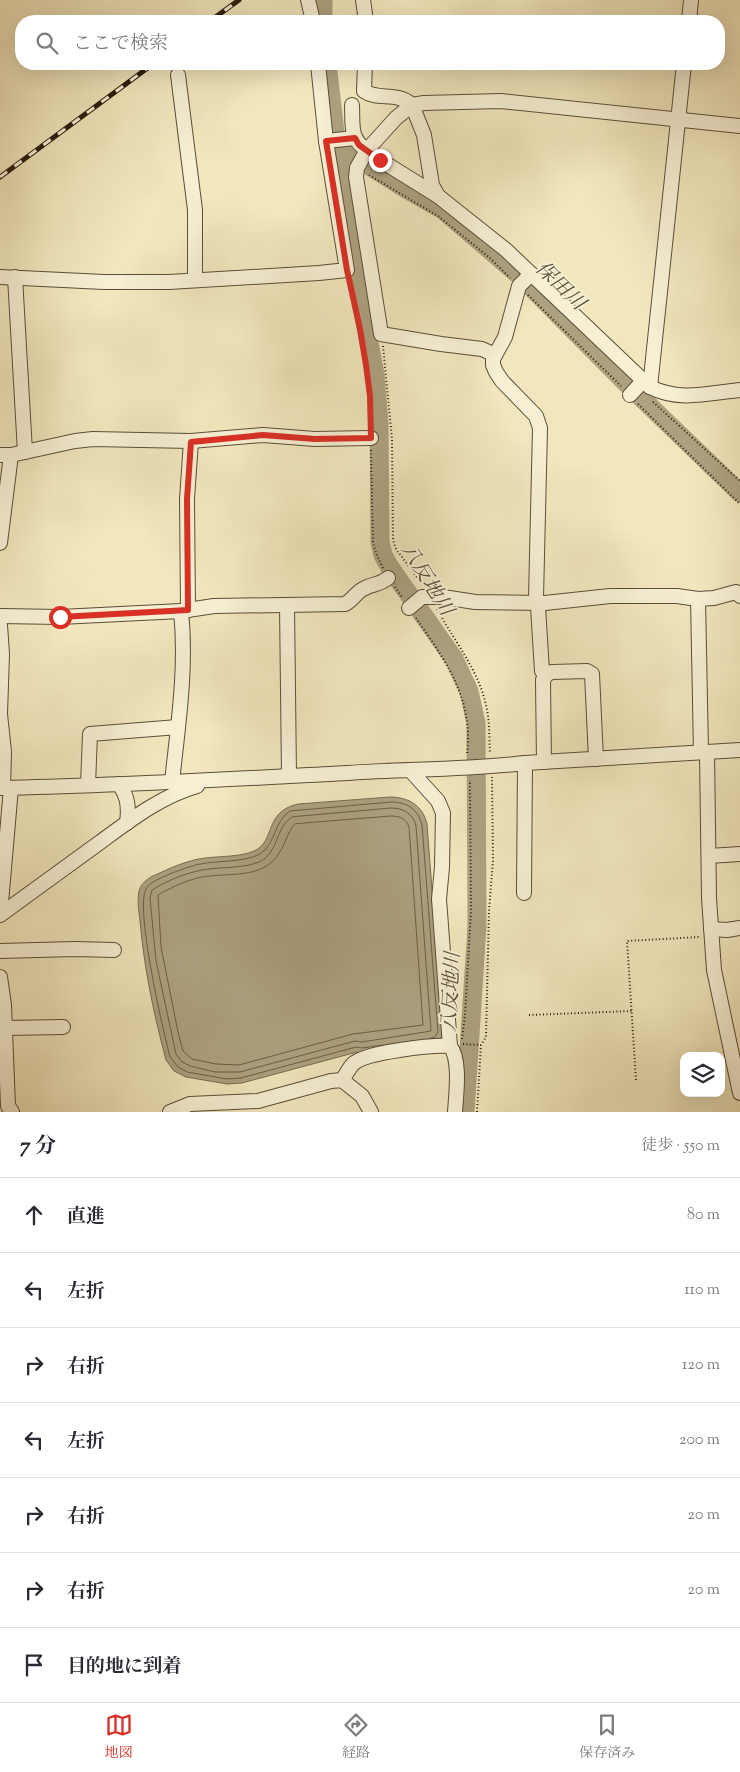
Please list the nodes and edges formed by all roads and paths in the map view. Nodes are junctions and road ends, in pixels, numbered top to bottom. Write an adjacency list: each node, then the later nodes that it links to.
1 (308, 0): 4 (street)
2 (363, 0): 5 (street)
3 (691, 0): 6 (street)
4 (312, 15)
5 (365, 15)
6 (690, 15)
7 (320, 70): 15 (street)
8 (365, 70): 12 (street)
9 (683, 70): 13 (street)
10 (178, 75): 22 (street)
11 (352, 106): 15 (street)
12 (412, 106): 13 (street); 16 (street); 18 (street)
13 (678, 119): 14 (street); 27 (street)
14 (740, 126)
15 (339, 140): 16 (street); 19 (street)
16 (368, 150): 17 (street); 18 (street)
17 (357, 168): 23 (path); 24 (street)
18 (438, 196): 23 (street)
19 (347, 270): 22 (street); 28 (path)
20 (0, 277): 21 (street)
21 (15, 277): 22 (street); 30 (street)
22 (195, 280)
23 (525, 280): 25 (street); 27 (street); 27 (path)
24 (381, 334): 25 (street); 38 (path)
25 (496, 355): 39 (street)
26 (740, 390): 27 (street)
27 (640, 391): 32 (path); 33 (path)
28 (371, 438): 29 (street); 35 (path)
29 (191, 442): 30 (street); 41 (street)
30 (25, 452): 31 (street)
31 (6, 455): 34 (street)
32 (740, 481)
33 (740, 504)
34 (0, 543)
35 (388, 578): 38 (path); 40 (street)
36 (740, 596): 37 (street)
37 (698, 599): 39 (street); 47 (street)
38 (418, 602): 39 (street); 51 (path); 52 (path)
39 (537, 602): 44 (street)
40 (288, 605): 41 (street); 54 (street)
41 (185, 610): 42 (street); 45 (street)
42 (0, 616)
43 (0, 625): 59 (street)
44 (544, 676): 48 (street); 49 (street)
45 (178, 727): 56 (street); 58 (street)
46 (740, 750): 47 (street)
47 (704, 752): 48 (street); 62 (street)
48 (596, 759): 49 (street)
49 (544, 762): 50 (street)
50 (525, 763): 52 (street); 63 (street)
51 (469, 767): 52 (street); 53 (street); 74 (path)
52 (489, 767): 75 (path)
53 (410, 770): 54 (street); 74 (street)
54 (290, 776): 55 (street)
55 (214, 780): 56 (street); 60 (street)
56 (172, 782): 57 (street)
57 (119, 784): 58 (street); 60 (street)
58 (88, 785): 59 (street)
59 (5, 788): 64 (street)
60 (127, 822): 64 (street)
61 (740, 854): 62 (street)
62 (709, 856): 66 (street)
63 (524, 893)
64 (0, 914)
65 (740, 928): 66 (street)
66 (711, 933): 70 (path); 78 (street)
67 (114, 950): 68 (street)
68 (0, 951)
69 (0, 978): 73 (street)
70 (632, 1011): 71 (path); 77 (path)
71 (530, 1015)
72 (63, 1027): 73 (street)
73 (5, 1028): 79 (street)
74 (458, 1044): 75 (path); 76 (street); 82 (street)
75 (480, 1045): 83 (path)
76 (342, 1080): 80 (street); 81 (street)
77 (636, 1080)
78 (740, 1093)
79 (12, 1112)
80 (170, 1112)
81 (371, 1112)
82 (455, 1112)
83 (477, 1112)

